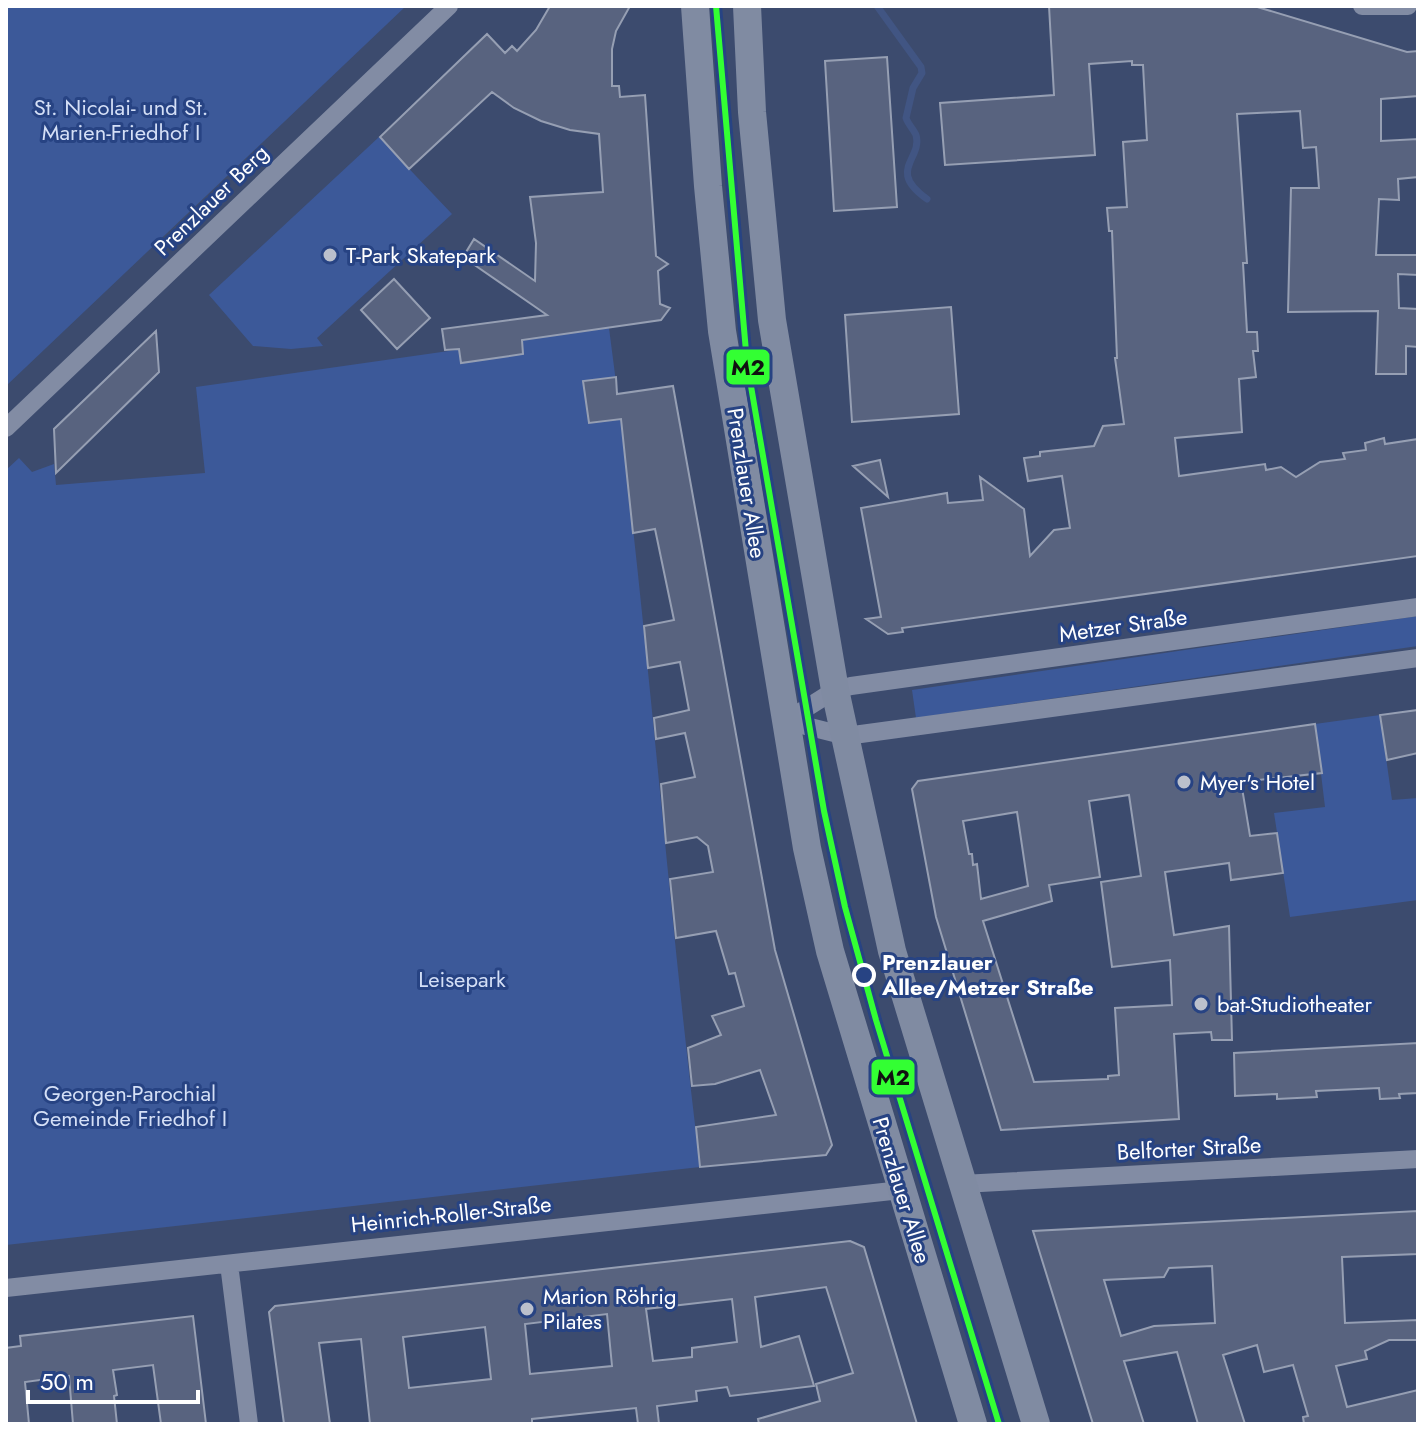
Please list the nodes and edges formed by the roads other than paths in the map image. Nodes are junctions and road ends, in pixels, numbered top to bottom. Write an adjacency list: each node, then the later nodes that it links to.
1 (449, 6): 6 (street, Prenzlauer Berg)
2 (695, 6): 10 (main road, Prenzlauer Allee)
3 (747, 6): 9 (main road)
4 (1362, 6): 5 (street)
5 (1408, 6)
6 (6, 428)
7 (1418, 607): 9 (street, Metzer Straße)
8 (1418, 658): 11 (street)
9 (835, 690): 10 (street); 11 (main road)
10 (786, 721): 11 (street); 14 (main road, Prenzlauer Allee)
11 (846, 736): 13 (main road)
12 (1418, 1159): 13 (street, Belforter Straße)
13 (962, 1184): 19 (main road)
14 (901, 1190): 15 (street, Heinrich-Roller-Straße); 18 (main road, Prenzlauer Allee)
15 (229, 1264): 16 (street, Heinrich-Roller-Straße); 17 (street)
16 (6, 1288)
17 (249, 1424)
18 (973, 1424)
19 (1036, 1424)

